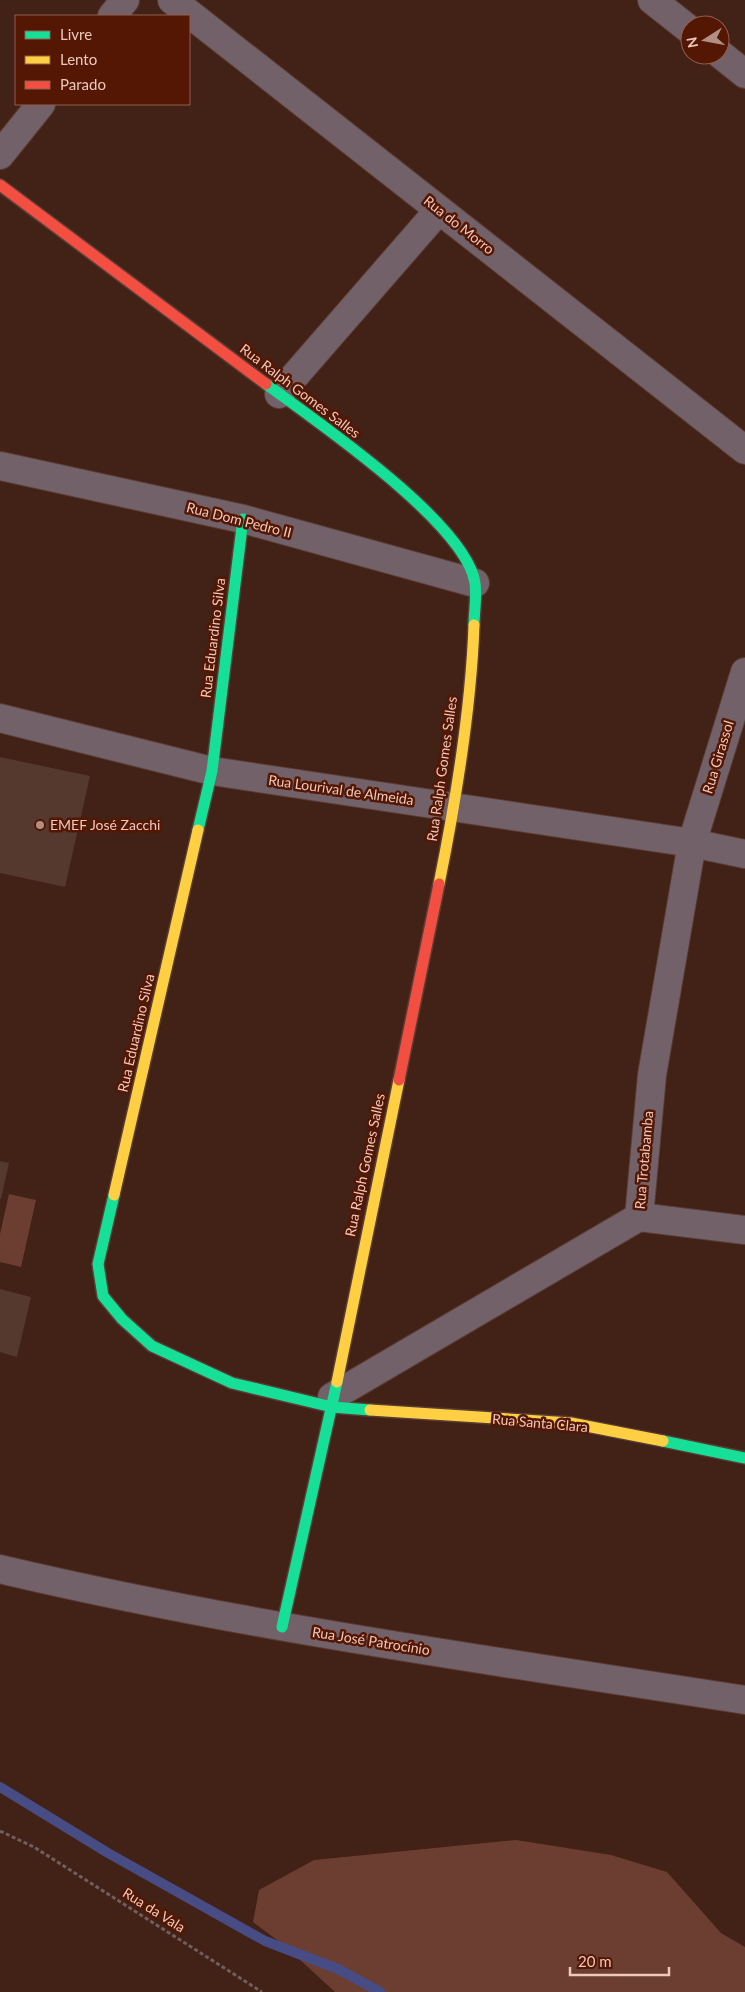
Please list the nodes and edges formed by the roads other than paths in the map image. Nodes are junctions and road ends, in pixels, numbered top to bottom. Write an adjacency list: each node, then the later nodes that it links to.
1 (125, 0): 4 (street)
2 (172, 0): 11 (street, Rua do Morro)
3 (652, 0): 5 (street)
4 (113, 15)
5 (680, 22)
6 (730, 62): 7 (street)
7 (745, 74)
8 (40, 105): 9 (street)
9 (0, 155)
10 (0, 185): 12 (street, Rua Ralph Gomes Salles)
11 (439, 210): 12 (street); 13 (street, Rua do Morro)
12 (279, 394): 16 (street, Rua Ralph Gomes Salles)
13 (745, 450)
14 (0, 466): 15 (street, Rua Dom Pedro II)
15 (244, 519): 16 (street, Rua Dom Pedro II); 19 (street, Rua Eduardino Silva)
16 (475, 583): 20 (street, Rua Ralph Gomes Salles)
17 (745, 672): 21 (street, Rua Girassol)
18 (0, 718): 19 (street, Rua Lourival de Almeida)
19 (212, 771): 20 (street, Rua Lourival de Almeida); 25 (street, Rua Eduardino Silva)
20 (455, 807): 21 (street, Rua Lourival de Almeida); 25 (street, Rua Ralph Gomes Salles)
21 (692, 842): 22 (street, Rua Lourival de Almeida); 23 (street, Rua Trotabamba)
22 (745, 854)
23 (639, 1217): 24 (street); 25 (street, Rua Trotabamba)
24 (745, 1230)
25 (332, 1402): 26 (street, Rua Santa Clara); 28 (street, Rua Ralph Gomes Salles)
26 (745, 1458)
27 (0, 1569): 28 (street, Rua José Patrocínio)
28 (282, 1627): 29 (street, Rua José Patrocínio)
29 (745, 1700)

